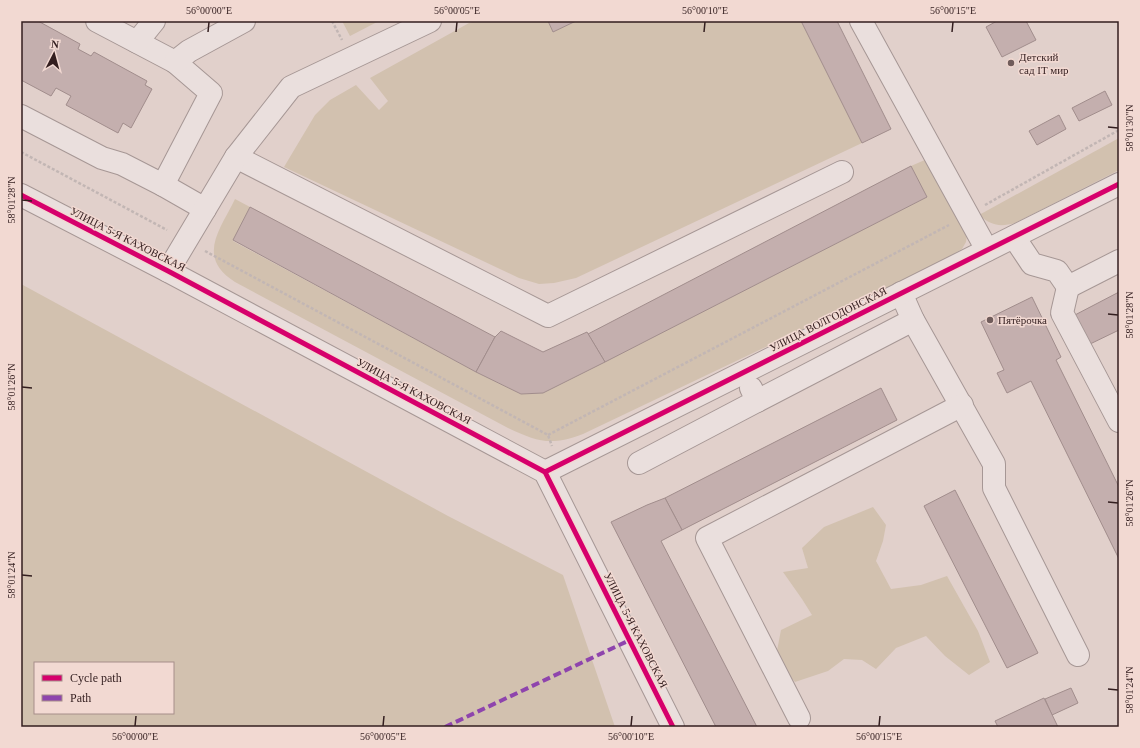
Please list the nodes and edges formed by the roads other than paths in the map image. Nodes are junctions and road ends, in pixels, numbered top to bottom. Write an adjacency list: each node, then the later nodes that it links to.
1 (98, 21): 6 (street)
2 (154, 21): 6 (street)
3 (244, 21): 7 (street)
4 (430, 21): 9 (street)
5 (862, 21): 16 (street)
6 (137, 42): 7 (street)
7 (175, 62): 11 (street)
8 (21, 116): 11 (street)
9 (236, 158): 10 (street); 14 (street)
10 (842, 172)
11 (163, 184): 14 (street)
12 (1119, 184): 15 (street, УЛИЦА ВОЛГОДОНСКАЯ)
13 (21, 195): 18 (street, УЛИЦА 5-Я КАХОВСКАЯ)
14 (205, 209): 18 (street)
15 (1014, 237): 16 (street, УЛИЦА ВОЛГОДОНСКАЯ); 19 (street)
16 (987, 250): 20 (street, УЛИЦА ВОЛГОДОНСКАЯ)
17 (1119, 261): 19 (street)
18 (168, 271): 27 (street, УЛИЦА 5-Я КАХОВСКАЯ)
19 (1068, 288): 25 (street)
20 (901, 294): 21 (street); 22 (street, УЛИЦА ВОЛГОДОНСКАЯ)
21 (913, 320): 23 (street); 24 (street)
22 (744, 372): 23 (street); 27 (street, УЛИЦА ВОЛГОДОНСКАЯ)
23 (757, 401): 26 (street)
24 (962, 405): 28 (street); 29 (street)
25 (1119, 421)
26 (639, 463)
27 (553, 468): 30 (street, УЛИЦА 5-Я КАХОВСКАЯ)
28 (1078, 655)
29 (799, 718)
30 (673, 727)

